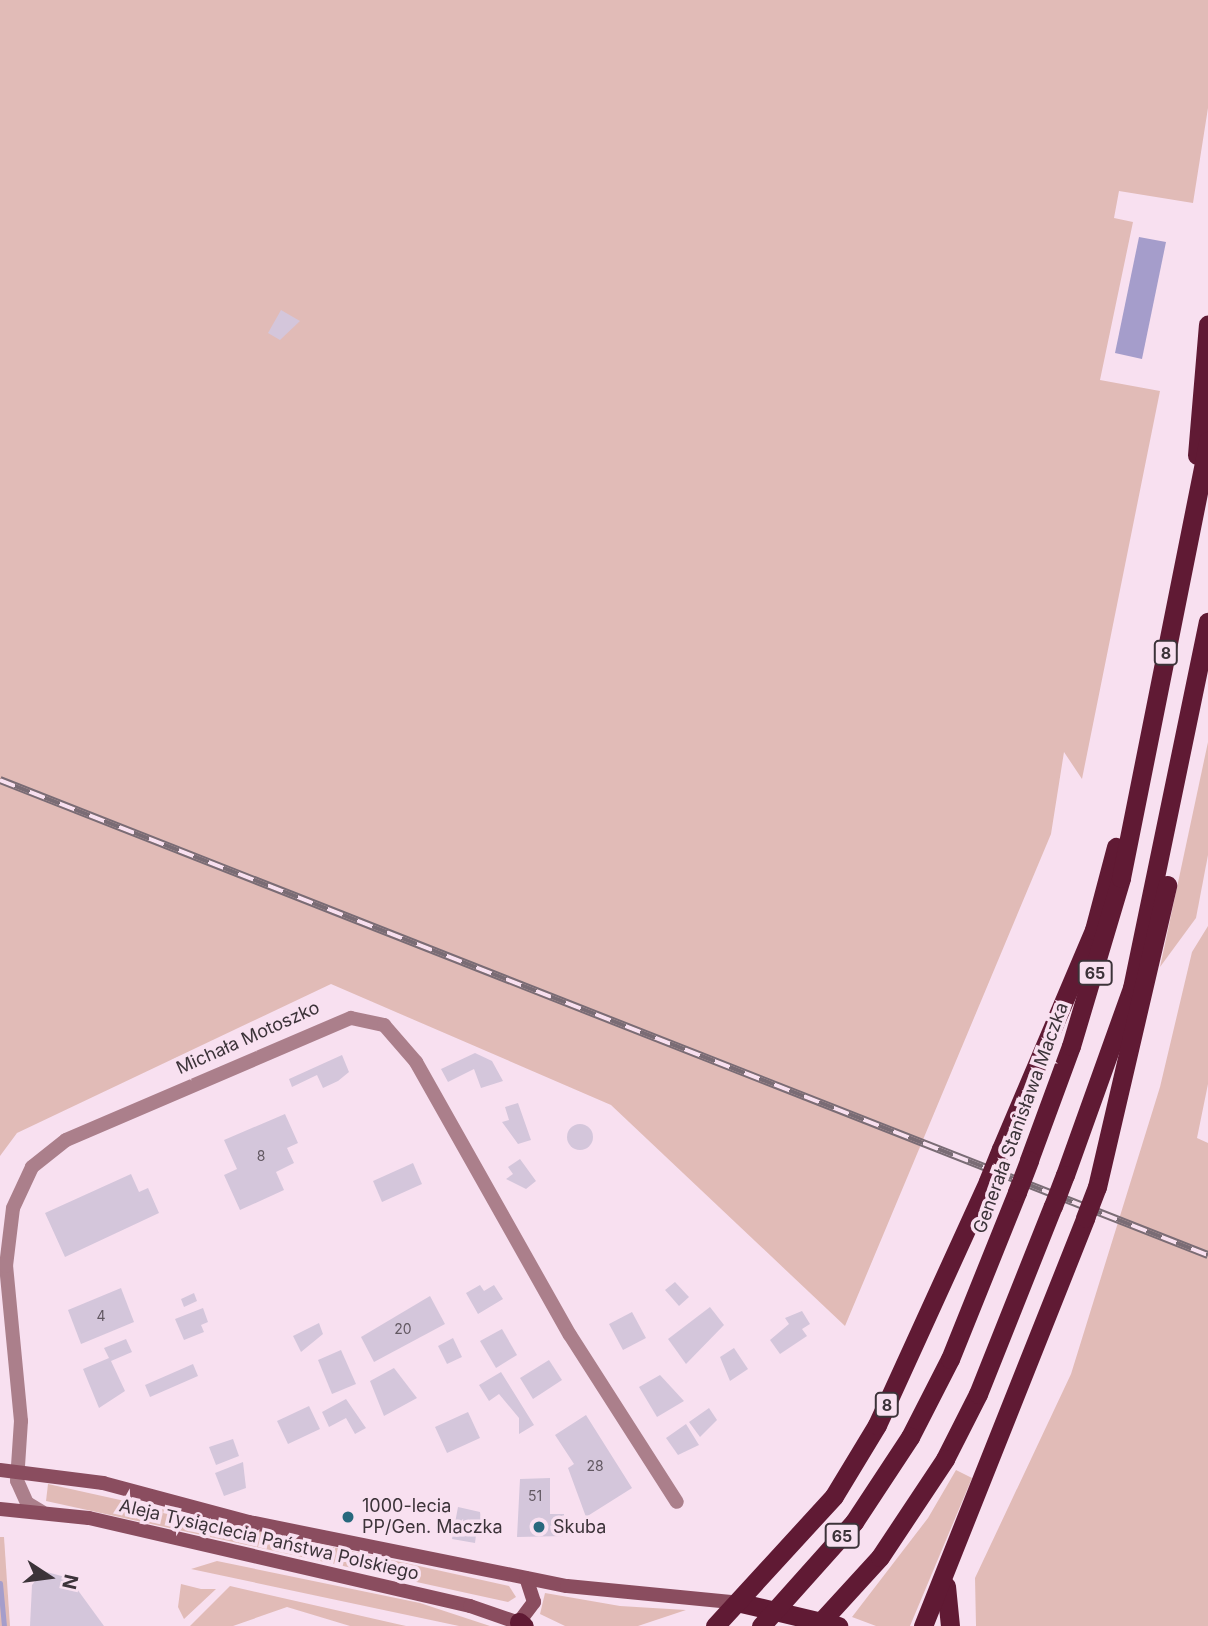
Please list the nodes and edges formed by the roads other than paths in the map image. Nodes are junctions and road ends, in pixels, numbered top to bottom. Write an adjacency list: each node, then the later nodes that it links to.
1 (1208, 324): 3 (highway)
2 (1208, 441): 3 (highway, Generała Stanisława Maczka / 8)
3 (1192, 526): 5 (highway, Generała Stanisława Maczka / 8)
4 (1208, 622): 6 (highway, 8)
5 (1140, 780): 14 (highway, 8, bridge); 17 (highway, Generała Stanisława Maczka / 65, bridge)
6 (1174, 802): 12 (highway, 8, bridge); 18 (highway, 65, bridge)
7 (0, 1470): 8 (main road, Aleja Tysiąclecia Państwa Polskiego)
8 (18, 1471): 9 (street, Michała Motoszko); 11 (street, Michała Motoszko); 13 (main road, Aleja Tysiąclecia Państwa Polskiego)
9 (677, 1502)
10 (0, 1509): 11 (main road, Aleja Tysiąclecia Państwa Polskiego)
11 (42, 1512): 15 (main road, Aleja Tysiąclecia Państwa Polskiego)
12 (948, 1572): 20 (highway); 21 (highway, 8)
13 (526, 1578): 14 (main road, Aleja Tysiąclecia Państwa Polskiego); 15 (main road)
14 (741, 1603): 16 (highway, 8); 19 (highway)
15 (523, 1625)
16 (715, 1626)
17 (761, 1626)
18 (817, 1626)
19 (838, 1626)
20 (923, 1626)
21 (950, 1626)

